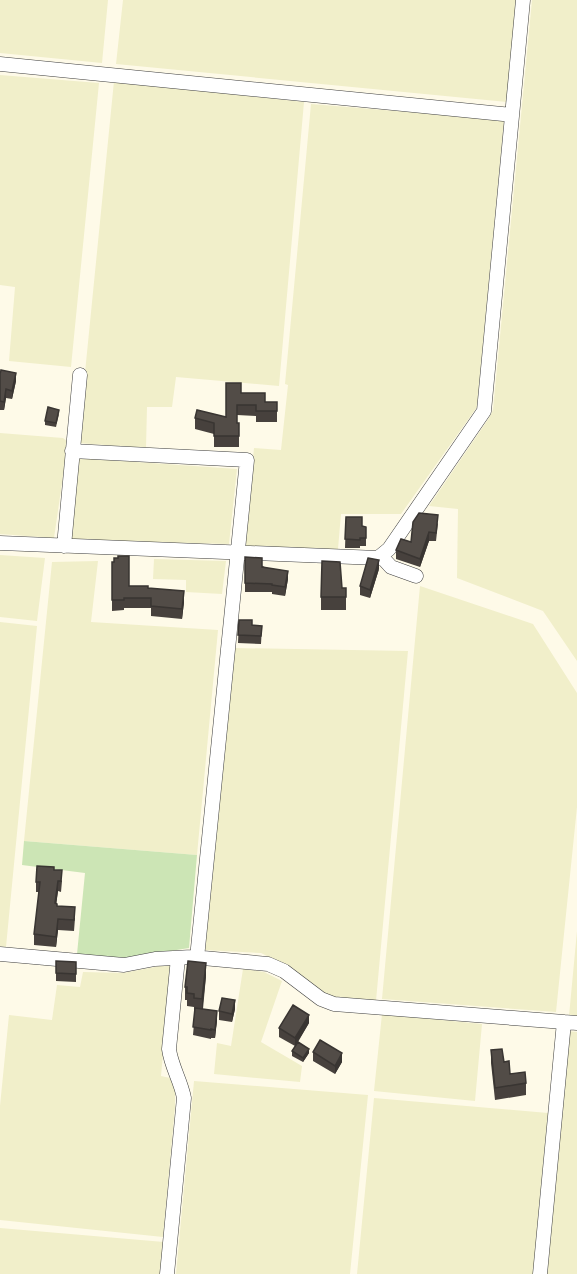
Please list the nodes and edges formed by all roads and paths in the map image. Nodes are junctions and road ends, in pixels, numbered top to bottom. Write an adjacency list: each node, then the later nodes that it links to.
1 (523, 0): 3 (street)
2 (0, 64): 3 (street)
3 (512, 115): 9 (street)
4 (80, 375): 5 (street)
5 (72, 451): 7 (street); 8 (street)
6 (0, 543): 7 (street)
7 (64, 546): 8 (street)
8 (237, 552): 9 (street); 13 (street)
9 (381, 556): 10 (street)
10 (416, 576)
11 (0, 954): 12 (street)
12 (178, 958): 13 (street); 15 (street)
13 (197, 958): 14 (street)
14 (570, 1022): 16 (street)
15 (167, 1274)
16 (540, 1274)

